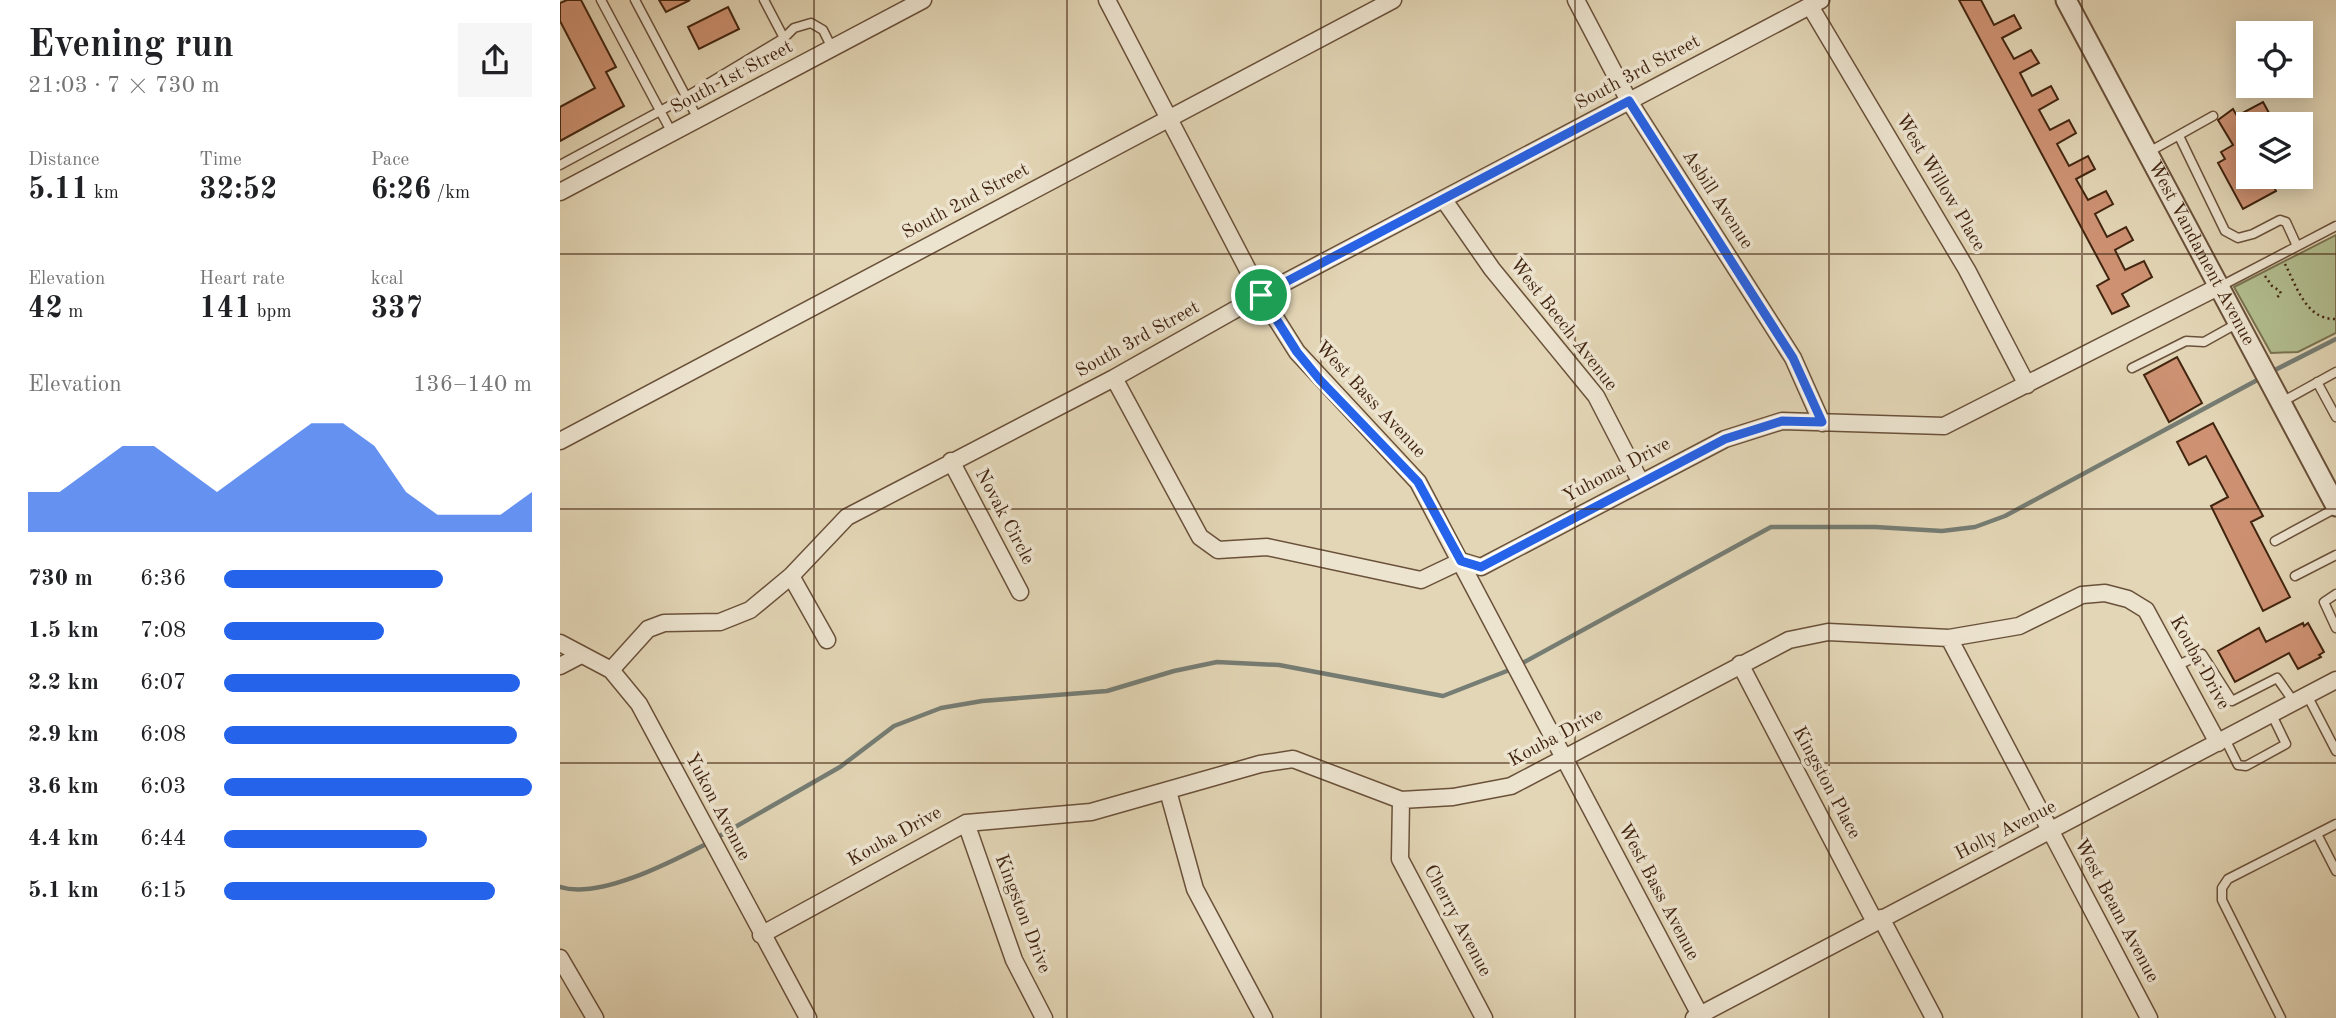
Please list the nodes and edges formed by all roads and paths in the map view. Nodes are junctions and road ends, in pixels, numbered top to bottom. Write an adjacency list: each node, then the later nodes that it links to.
1 (601, 0): 14 (lane)
2 (635, 0): 12 (lane)
3 (764, 0): 10 (lane)
4 (1107, 0): 17 (street, West Bass Avenue)
5 (1393, 0): 17 (street, South 2nd Street)
6 (1576, 0): 13 (street, Asbill Avenue)
7 (2066, 0): 20 (street, West Vandament Avenue)
8 (918, 1): 11 (street, South 1st Street)
9 (1815, 3): 13 (street, South 3rd Street); 37 (street, West Willow Place)
10 (785, 37): 11 (lane); 12 (lane)
11 (832, 48): 16 (street, South 1st Street)
12 (686, 97): 14 (lane); 16 (lane)
13 (1629, 101): 23 (street, South 3rd Street); 40 (street, Asbill Avenue)
14 (660, 111): 18 (lane); 21 (lane)
15 (2213, 116): 19 (lane)
16 (698, 119): 18 (street, South 1st Street)
17 (1168, 119): 29 (street, West Bass Avenue); 41 (street, South 2nd Street)
18 (672, 133): 22 (street, South 1st Street)
19 (2179, 135): 20 (lane); 25 (lane)
20 (2147, 153): 28 (street, West Vandament Avenue)
21 (560, 164)
22 (560, 192)
23 (1444, 200): 29 (street, South 3rd Street); 43 (street, West Beech Avenue)
24 (2336, 226): 25 (lane)
25 (2297, 246): 26 (lane)
26 (2280, 255): 28 (lane); 31 (path)
27 (2263, 273): 30 (path)
28 (2218, 287): 32 (street, West Vandament Avenue); 37 (street, Yuhoma Drive)
29 (1261, 295): 35 (street, South 3rd Street); 47 (street, West Bass Avenue)
30 (2276, 298)
31 (2336, 319)
32 (2238, 323): 33 (lane); 38 (street, West Vandament Avenue)
33 (2132, 368)
34 (2336, 372): 36 (lane)
35 (1114, 378): 42 (street, South 3rd Street); 47 (street, Yuhoma Drive)
36 (2317, 383): 38 (lane); 39 (lane)
37 (2027, 385): 40 (street, Yuhoma Drive)
38 (2276, 396): 44 (street, West Vandament Avenue)
39 (2336, 417)
40 (1822, 422): 43 (street, Yuhoma Drive)
41 (560, 441)
42 (951, 461): 48 (street, South 3rd Street); 50 (street, Novak Circle)
43 (1640, 481): 47 (street, Yuhoma Drive)
44 (2336, 507): 45 (lane)
45 (2275, 541)
46 (2336, 555): 49 (lane)
47 (1461, 561): 66 (street, West Bass Avenue)
48 (791, 576): 54 (street); 60 (street, South 3rd Street)
49 (2295, 576)
50 (1020, 592)
51 (2336, 594): 52 (lane)
52 (2336, 628)
53 (1949, 638): 57 (street, Kouba Drive); 59 (street, Kouba Drive); 71 (street, West Beam Avenue)
54 (827, 640)
55 (560, 643): 56 (street, Yukon Avenue)
56 (581, 655): 58 (street); 60 (street, Yukon Avenue)
57 (1740, 664): 66 (street, Kouba Drive); 74 (street, Kingston Place)
58 (560, 666)
59 (2176, 666): 62 (lane); 64 (street, Kouba Drive)
60 (611, 670): 75 (street, Yukon Avenue)
61 (2336, 680): 62 (street, Holly Avenue)
62 (2300, 699): 63 (street, Holly Avenue); 65 (lane)
63 (2272, 715): 64 (street, Holly Avenue); 64 (lane)
64 (2222, 741): 71 (street, Holly Avenue)
65 (2336, 751)
66 (1563, 758): 68 (street, Kouba Drive); 77 (street, West Bass Avenue)
67 (1168, 791): 68 (street, Kouba Drive); 69 (street, Kouba Drive); 81 (street)
68 (1401, 800): 82 (street, Cherry Avenue)
69 (966, 823): 75 (street, Kouba Drive); 80 (street, Kingston Drive)
70 (2336, 824): 72 (lane)
71 (2050, 832): 74 (street, Holly Avenue); 84 (street, West Beam Avenue)
72 (2317, 834): 73 (lane); 85 (lane)
73 (2336, 871)
74 (1878, 920): 77 (street, Holly Avenue); 83 (street, Kingston Place)
75 (761, 934): 79 (street, Yukon Avenue)
76 (560, 958): 78 (street)
77 (1706, 1015)
78 (594, 1018)
79 (808, 1018)
80 (1044, 1018)
81 (1264, 1018)
82 (1484, 1018)
83 (1934, 1018)
84 (2149, 1018)
85 (2281, 1018)

